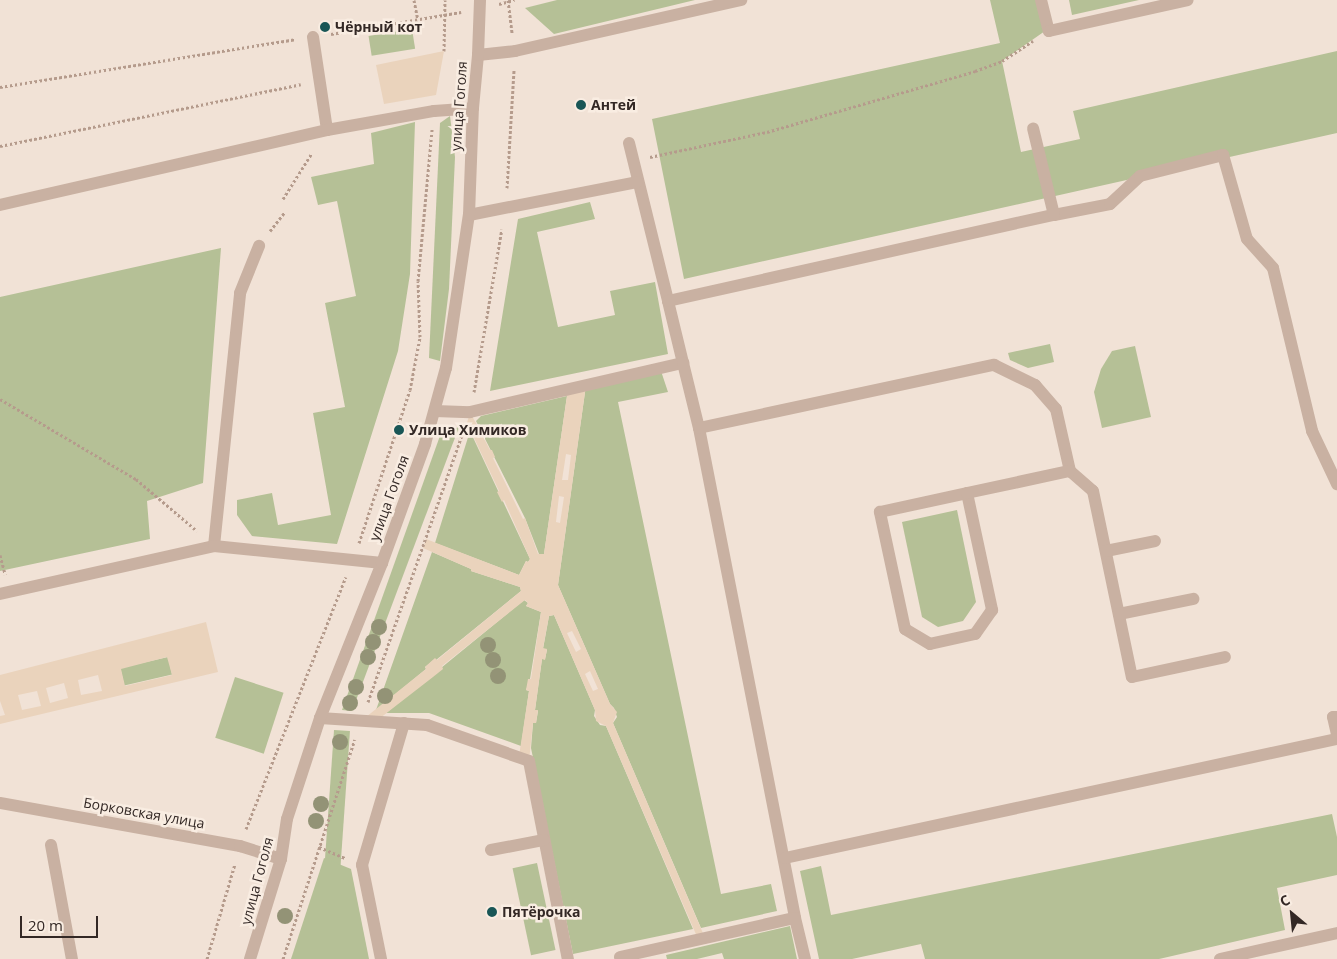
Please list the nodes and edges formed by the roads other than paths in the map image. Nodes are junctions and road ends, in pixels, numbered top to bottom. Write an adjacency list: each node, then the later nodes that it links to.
1 (480, 0): 6 (street, улица Гоголя)
2 (741, 0): 6 (street)
3 (1041, 0): 4 (street)
4 (1188, 0)
5 (313, 36): 9 (street)
6 (478, 55): 7 (street, улица Гоголя)
7 (473, 108): 9 (street); 13 (street, улица Гоголя)
8 (1034, 128): 14 (street)
9 (327, 130): 12 (street)
10 (629, 143): 11 (street)
11 (637, 182): 13 (street); 16 (street)
12 (0, 205)
13 (469, 215): 18 (street, улица Гоголя)
14 (1054, 215): 16 (street); 21 (street)
15 (259, 246): 24 (street)
16 (668, 301): 17 (street)
17 (683, 363): 18 (street); 19 (street)
18 (435, 411): 26 (street, улица Гоголя)
19 (699, 428): 20 (street); 41 (street)
20 (1070, 472): 22 (street); 25 (street)
21 (1337, 484)
22 (967, 493): 22 (street)
23 (1156, 541): 25 (street)
24 (214, 546): 26 (street); 27 (street)
25 (1106, 551): 29 (street)
26 (382, 563): 33 (street, улица Гоголя)
27 (0, 594)
28 (1193, 599): 29 (street)
29 (1119, 614): 30 (street)
30 (1225, 657)
31 (1337, 704): 32 (street)
32 (1335, 717): 35 (street)
33 (320, 718): 34 (street); 42 (street, улица Гоголя)
34 (404, 723): 38 (street); 48 (street)
35 (1337, 735)
36 (1337, 739): 41 (street)
37 (0, 803): 42 (street, Борковская улица)
38 (544, 840): 40 (street); 49 (street)
39 (51, 845): 46 (street)
40 (491, 850)
41 (785, 858): 43 (street)
42 (281, 859): 47 (street, улица Гоголя)
43 (795, 918): 45 (street); 50 (street)
44 (1337, 934): 51 (street)
45 (617, 958)
46 (72, 959)
47 (250, 959)
48 (381, 959)
49 (568, 959)
50 (805, 959)
51 (1220, 959)

